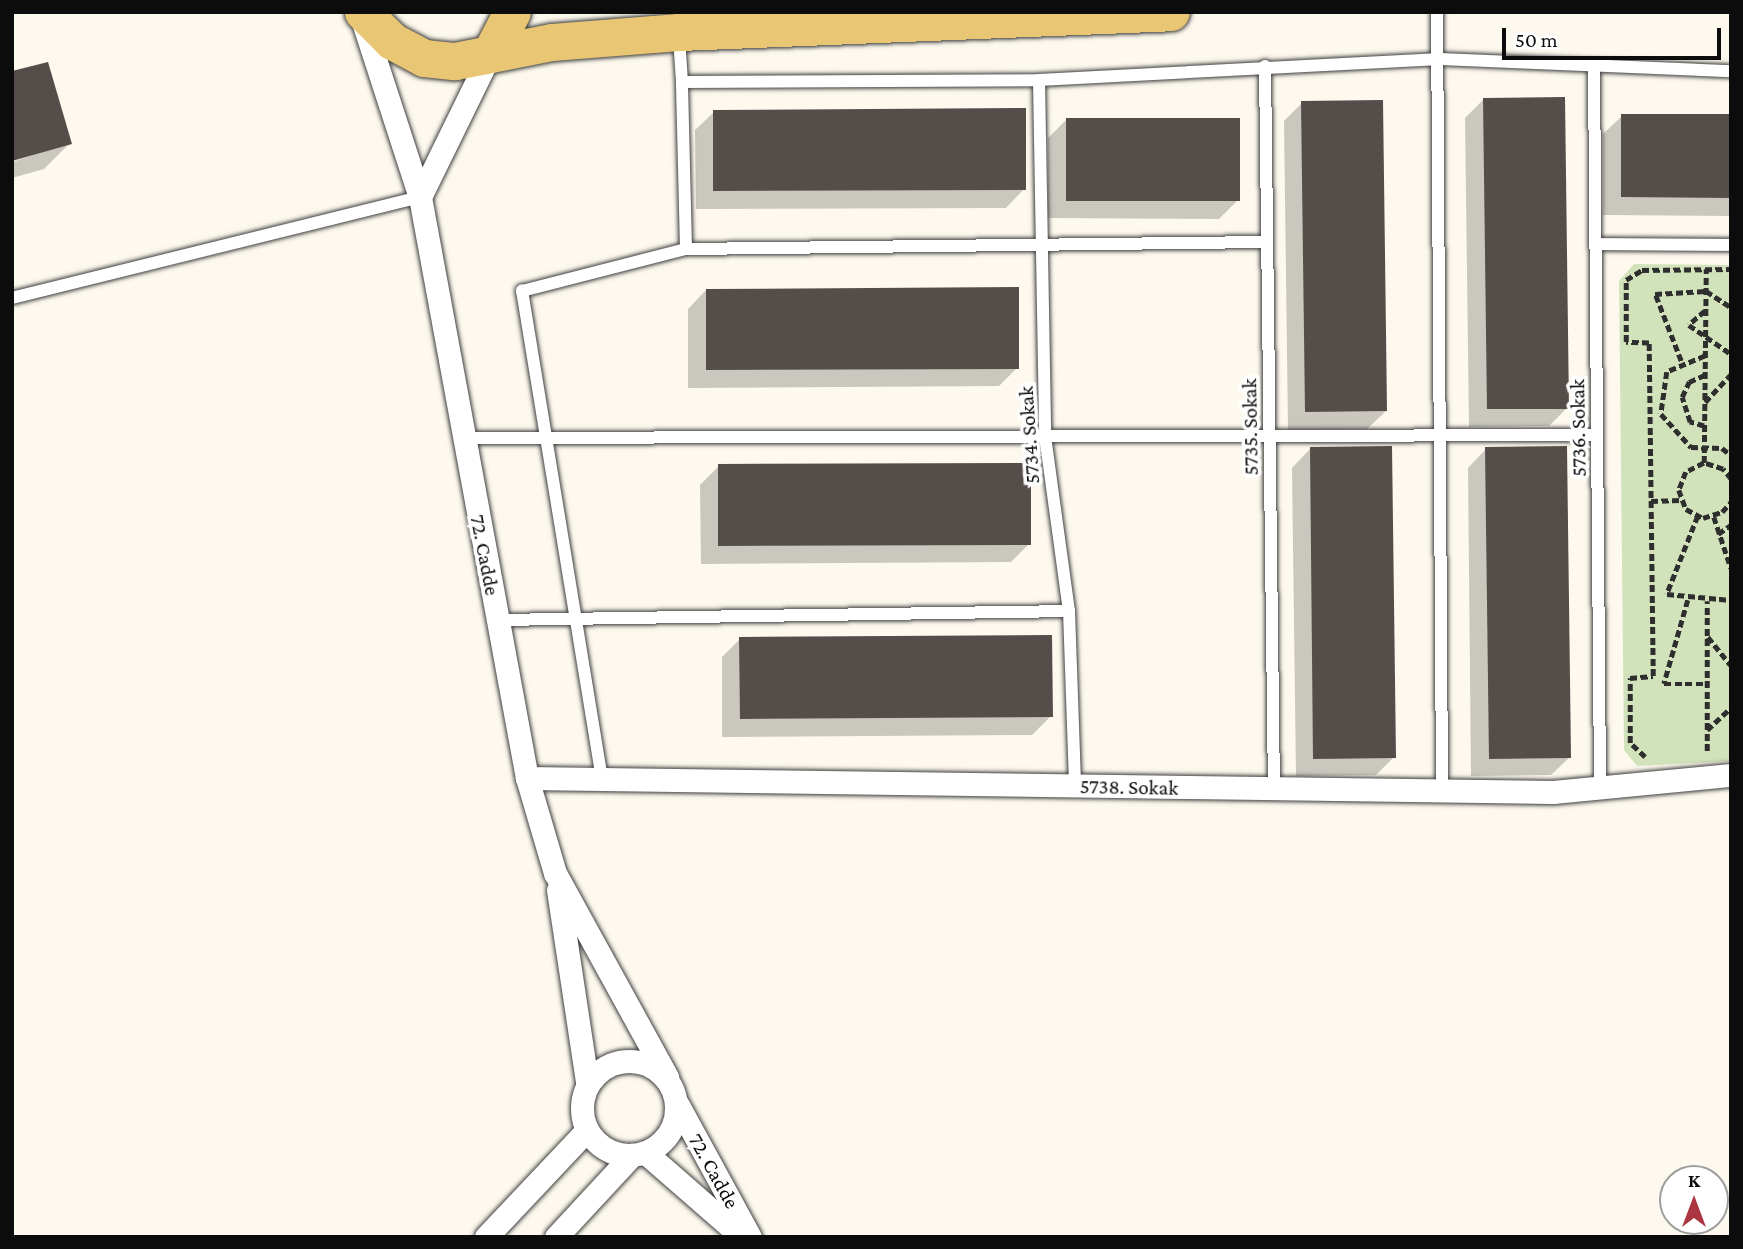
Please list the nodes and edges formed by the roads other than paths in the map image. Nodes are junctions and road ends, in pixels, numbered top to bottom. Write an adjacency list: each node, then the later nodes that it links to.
1 (361, 12): 6 (main road); 13 (street, 72. Cadde)
2 (512, 12): 6 (main road)
3 (1171, 12): 5 (main road)
4 (1437, 12): 7 (lane)
5 (679, 32): 6 (main road); 12 (lane)
6 (489, 54): 13 (street)
7 (1440, 59): 8 (lane); 9 (lane); 20 (lane)
8 (1265, 66): 11 (lane); 15 (lane, 5735. Sokak)
9 (1594, 68): 10 (lane); 16 (lane, 5736. Sokak)
10 (1731, 71)
11 (1039, 80): 12 (lane); 14 (lane, 5734. Sokak)
12 (682, 82): 18 (lane)
13 (420, 197): 19 (lane); 24 (street, 72. Cadde)
14 (1041, 241): 15 (lane); 18 (lane); 22 (lane, 5734. Sokak)
15 (1267, 242): 23 (lane, 5735. Sokak)
16 (1595, 244): 17 (lane); 21 (lane, 5736. Sokak)
17 (1731, 245)
18 (686, 249): 25 (lane)
19 (12, 298)
20 (1443, 435): 21 (lane); 23 (lane); 35 (lane)
21 (1597, 435): 34 (lane, 5736. Sokak)
22 (1045, 436): 23 (lane); 25 (lane); 26 (lane, 5734. Sokak)
23 (1269, 436): 33 (lane, 5735. Sokak)
24 (464, 438): 25 (lane); 28 (street, 72. Cadde)
25 (544, 438): 27 (lane)
26 (1069, 611): 27 (lane); 32 (lane, 5734. Sokak)
27 (574, 614): 28 (lane); 31 (lane)
28 (498, 620): 30 (street, 72. Cadde)
29 (1725, 766): 34 (street, 5738. Sokak)
30 (527, 778): 31 (street, 5738. Sokak); 36 (street, 72. Cadde)
31 (602, 779): 32 (street, 5738. Sokak)
32 (1075, 786): 33 (street, 5738. Sokak)
33 (1274, 788): 35 (street, 5738. Sokak)
34 (1600, 788): 35 (street, 5738. Sokak)
35 (1442, 791)
36 (555, 873): 37 (street, 72. Cadde); 38 (street)
37 (667, 1077): 38 (street); 39 (street)
38 (587, 1082): 40 (street)
39 (678, 1105): 41 (street); 45 (street, 72. Cadde)
40 (587, 1130): 41 (street); 42 (street)
41 (640, 1154): 43 (street); 44 (street)
42 (486, 1237)
43 (556, 1237)
44 (742, 1237)
45 (750, 1237)

